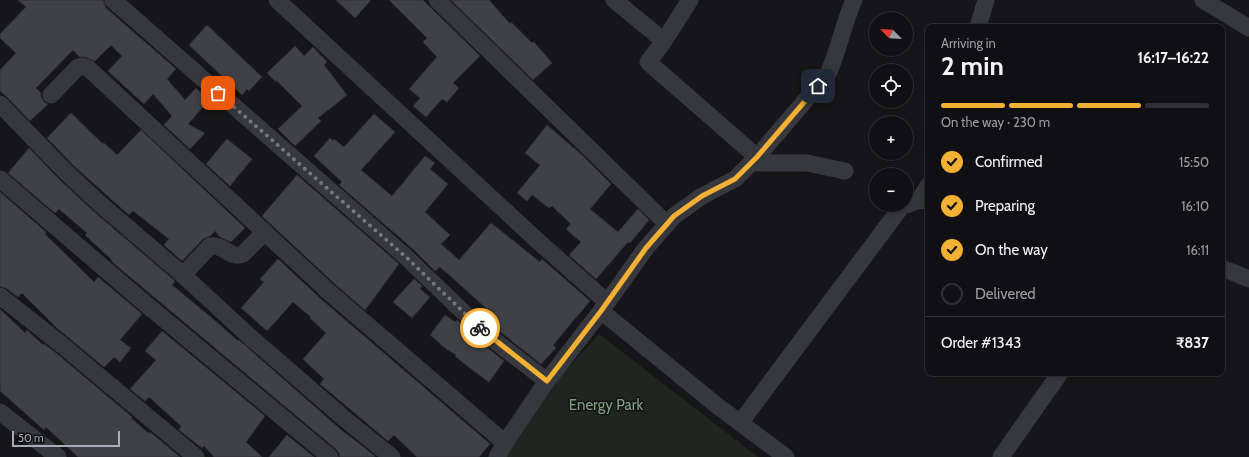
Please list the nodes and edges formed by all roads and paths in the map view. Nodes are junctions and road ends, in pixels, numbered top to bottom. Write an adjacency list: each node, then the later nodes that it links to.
1 (113, 0): 26 (street)
2 (278, 0): 24 (street)
3 (437, 0): 18 (street)
4 (614, 0): 11 (street)
5 (690, 0): 11 (street)
6 (854, 0): 14 (street)
7 (986, 0): 9 (street)
8 (1203, 0): 10 (street)
9 (979, 24)
10 (1249, 28)
11 (664, 41): 14 (street)
12 (51, 95): 19 (street)
13 (0, 104): 21 (street)
14 (754, 160): 15 (street); 18 (street)
15 (845, 171)
16 (0, 179): 32 (street)
17 (917, 199): 28 (street)
18 (667, 224): 24 (street)
19 (265, 232): 21 (street); 29 (street)
20 (1225, 269): 22 (street)
21 (183, 276): 33 (street)
22 (1249, 279)
23 (0, 296): 31 (street)
24 (604, 307): 26 (street); 28 (street)
25 (1058, 376): 35 (street)
26 (547, 381): 29 (street)
27 (0, 412): 30 (street)
28 (740, 423): 34 (street)
29 (501, 450)
30 (58, 457)
31 (196, 457)
32 (330, 457)
33 (392, 457)
34 (786, 457)
35 (1001, 457)

